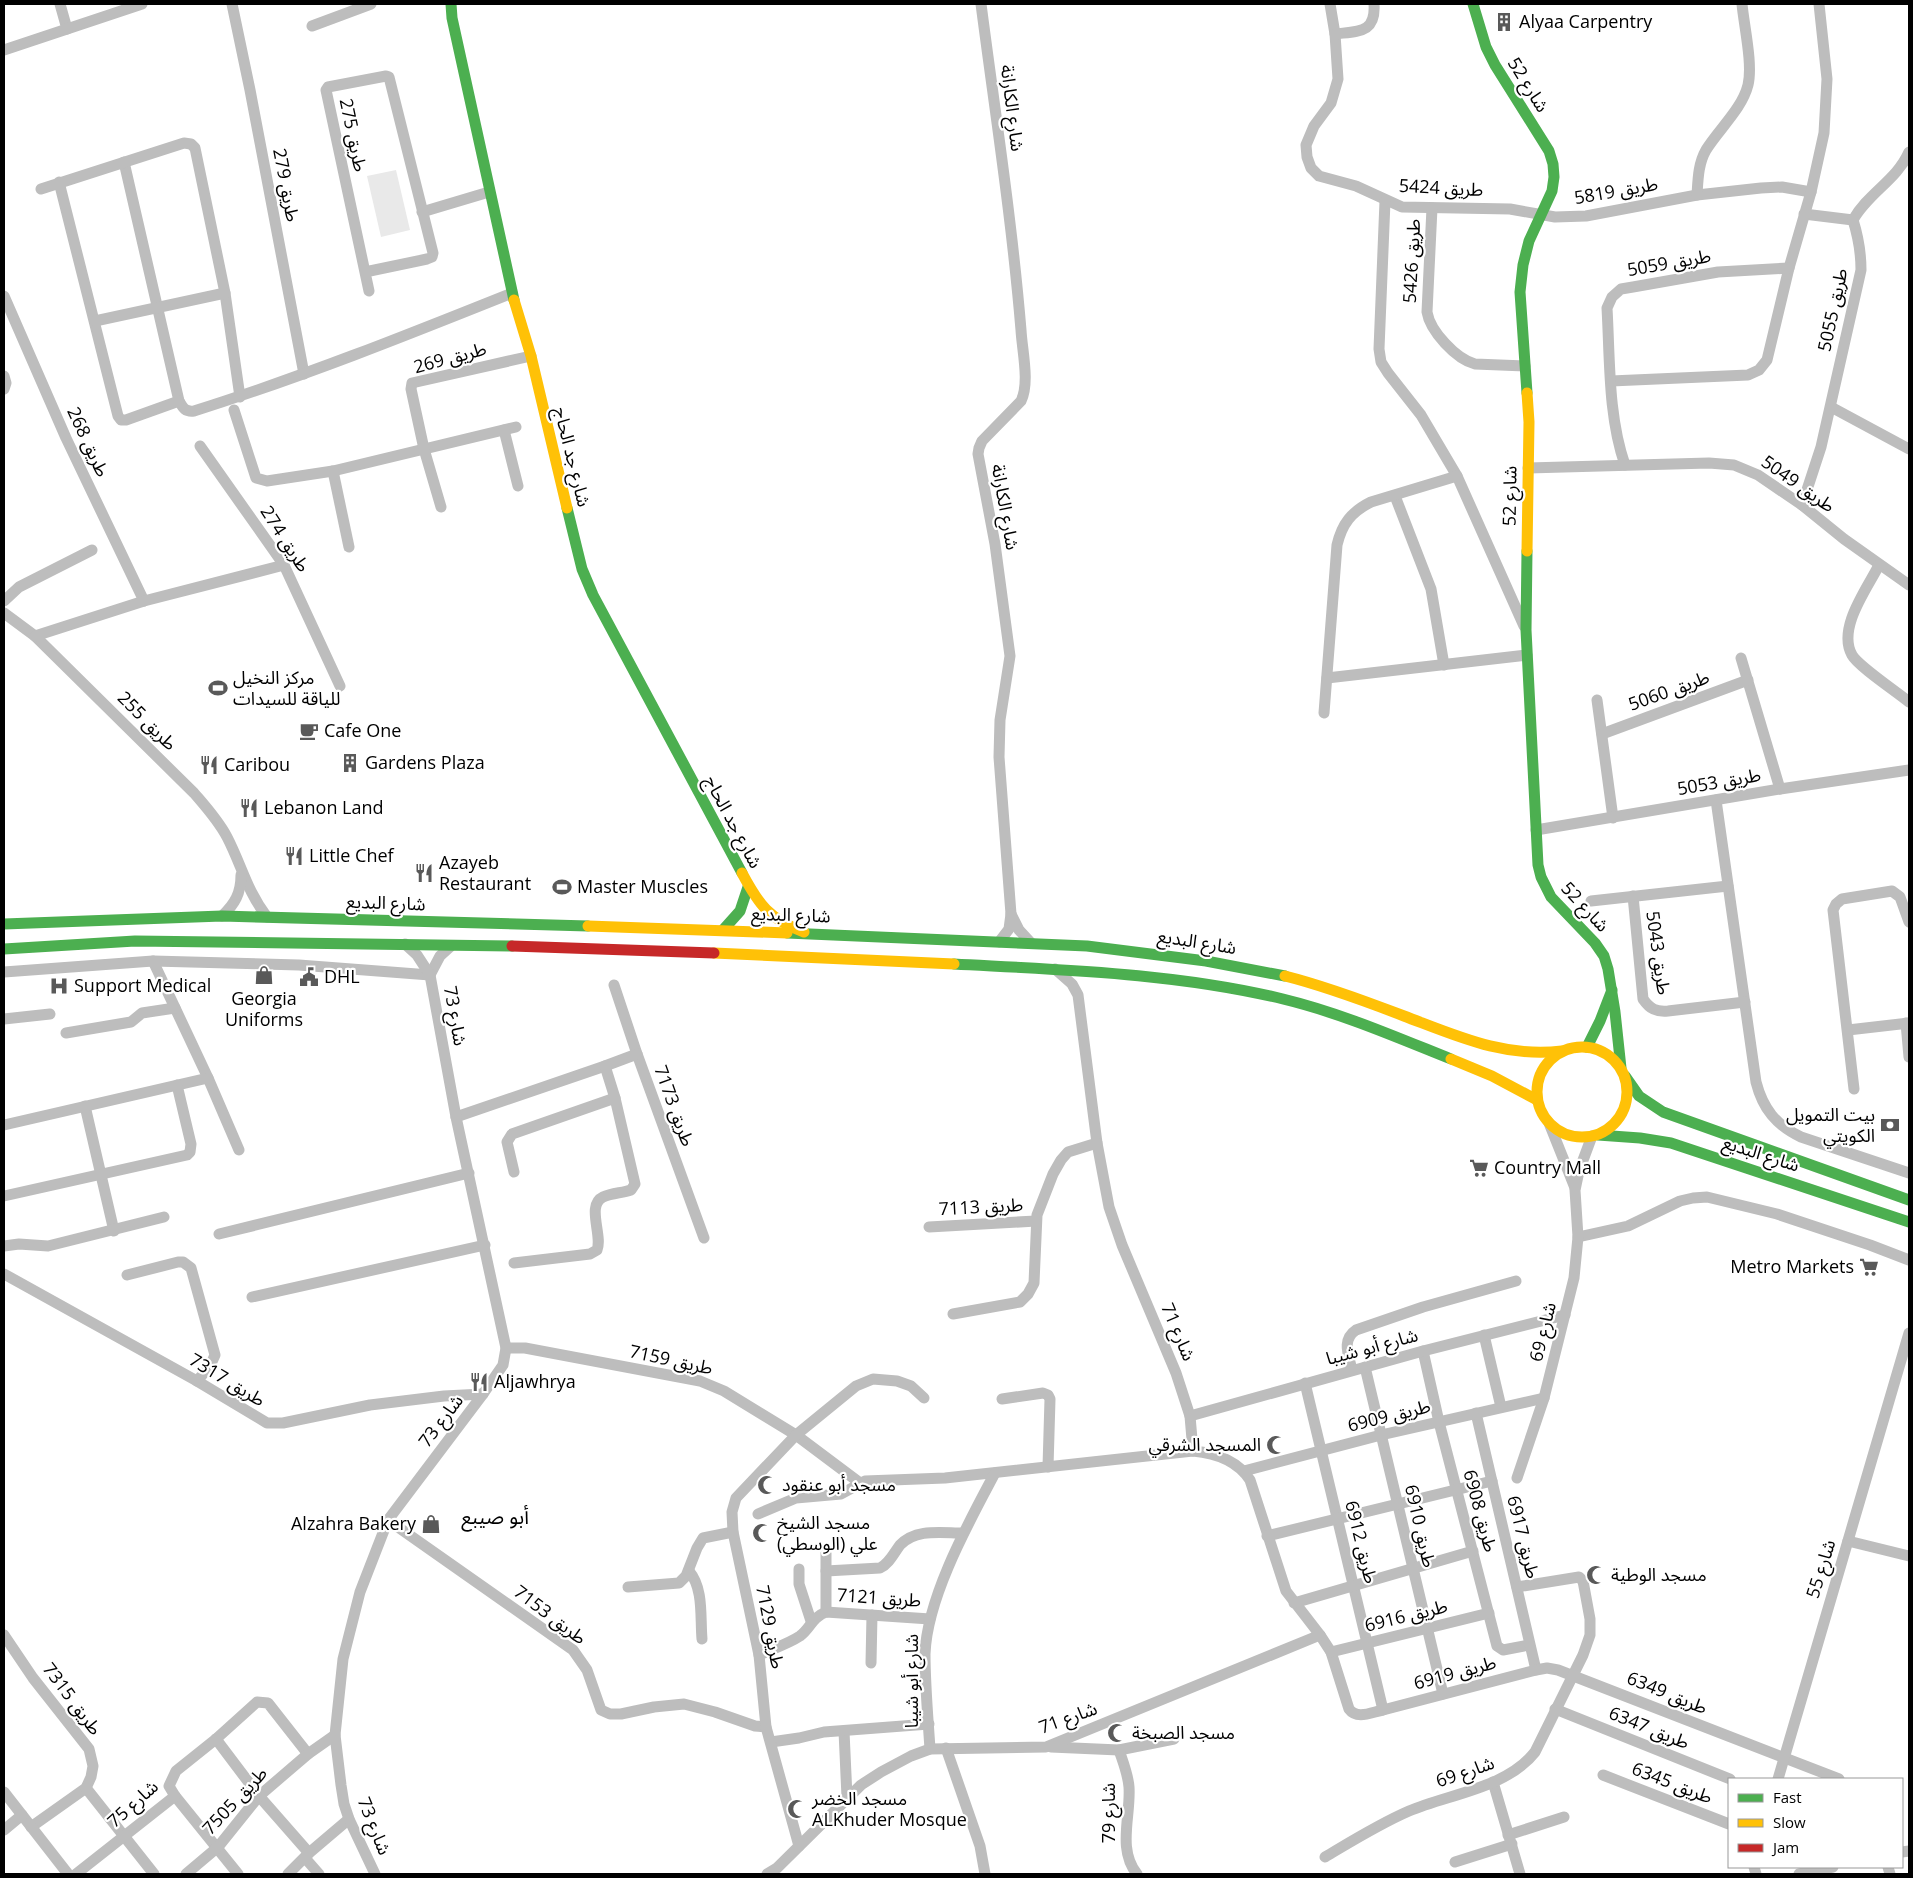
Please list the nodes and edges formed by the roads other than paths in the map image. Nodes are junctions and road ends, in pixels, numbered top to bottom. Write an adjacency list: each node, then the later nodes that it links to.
1 (59, 4): 13 (street)
2 (142, 4): 13 (street)
3 (232, 4): 39 (street, طريق 279)
4 (372, 4): 12 (street)
5 (451, 4): 20 (main road, شارع جد الحاج)
6 (981, 4): 90 (street, شارع الكارانة)
7 (1330, 4): 14 (street, طريق 5424)
8 (1374, 4): 14 (street)
9 (1473, 4): 27 (main road, شارع 52)
10 (1742, 4): 22 (street)
11 (1819, 4): 21 (street)
12 (312, 26)
13 (67, 29): 15 (street)
14 (1335, 34): 23 (street, طريق 5424)
15 (4, 50)
16 (1909, 152): 28 (street)
17 (124, 162): 18 (street); 32 (street); 35 (street)
18 (59, 182): 19 (street); 36 (street)
19 (41, 189)
20 (489, 192): 25 (street); 33 (main road, شارع جد الحاج)
21 (1811, 192): 22 (street, طريق 5819); 26 (street)
22 (1696, 195): 27 (street, طريق 5819)
23 (1385, 201): 24 (street, طريق 5424); 55 (street)
24 (1432, 208): 27 (street, طريق 5424); 38 (street, طريق 5426)
25 (422, 212): 30 (street, طريق 275); 30 (street, طريق 275)
26 (1804, 214): 28 (street); 29 (street)
27 (1541, 215): 38 (main road, شارع 52)
28 (1853, 220): 45 (street, طريق 5055)
29 (1790, 268): 41 (street); 41 (street, طريق 5059)
30 (365, 272): 31 (street, طريق 275)
31 (369, 291)
32 (225, 293): 35 (street); 43 (street)
33 (512, 293): 37 (main road, شارع جد الحاج); 39 (street)
34 (4, 296): 66 (street, طريق 268)
35 (158, 308): 36 (street); 44 (street)
36 (95, 321): 44 (street)
37 (531, 356): 50 (street, طريق 269); 87 (main road, شارع جد الحاج)
38 (1525, 366): 53 (main road, شارع 52)
39 (304, 374): 43 (street)
40 (4, 376): 42 (street)
41 (1611, 381): 52 (street, طريق 5059)
42 (4, 389)
43 (240, 396): 44 (street)
44 (179, 401)
45 (1831, 407): 51 (street); 58 (street, طريق 5055)
46 (234, 410): 54 (street)
47 (516, 427): 48 (street)
48 (504, 430): 50 (street); 56 (street)
49 (200, 446): 63 (street, طريق 274)
50 (424, 449): 54 (street); 59 (street, طريق 269)
51 (1909, 449)
52 (1625, 466): 53 (street, طريق 5049); 58 (street, طريق 5049)
53 (1528, 468): 68 (main road, شارع 52)
54 (333, 471): 60 (street)
55 (1457, 476): 57 (street); 68 (street)
56 (518, 486)
57 (1395, 496): 72 (street); 73 (street)
58 (1802, 505): 62 (street, طريق 5049)
59 (441, 507)
60 (349, 547)
61 (92, 550): 65 (street)
62 (1879, 565): 64 (street, طريق 5049); 77 (street)
63 (284, 566): 66 (street); 75 (street, طريق 274)
64 (1909, 585)
65 (4, 601)
66 (144, 601): 69 (street)
67 (4, 614): 69 (street, طريق 255)
68 (1526, 630): 70 (main road, شارع 52)
69 (35, 636): 85 (street, طريق 255)
70 (1527, 655): 72 (street); 84 (main road, شارع 52)
71 (1741, 658): 74 (street)
72 (1444, 665): 73 (street)
73 (1327, 678): 78 (street)
74 (1748, 680): 79 (street, طريق 5060); 81 (street)
75 (340, 686)
76 (1597, 700): 79 (street)
77 (1909, 702)
78 (1324, 713)
79 (1602, 734): 83 (street)
80 (1909, 770): 81 (street, طريق 5053)
81 (1780, 789): 82 (street, طريق 5053)
82 (1716, 800): 83 (street, طريق 5053); 86 (street)
83 (1613, 818): 84 (street, طريق 5053)
84 (1536, 830): 108 (main road, شارع 52)
85 (241, 873): 91 (street); 92 (street, طريق 255)
86 (1728, 886): 88 (street, طريق 5043); 110 (street)
87 (748, 887): 95 (main road, شارع جد الحاج); 96 (main road, شارع جد الحاج)
88 (1633, 896): 89 (street, طريق 5043); 110 (street, طريق 5043)
89 (1591, 901)
90 (1011, 914): 97 (street, شارع الكارانة); 98 (street, شارع الكارانة)
91 (222, 916): 92 (main road, شارع البديع); 94 (main road, شارع البديع)
92 (267, 917): 95 (main road, شارع البديع)
93 (1909, 922): 115 (street)
94 (4, 924)
95 (723, 930): 96 (main road, شارع البديع)
96 (806, 933): 97 (main road, شارع البديع)
97 (999, 942): 98 (main road, شارع البديع)
98 (1031, 943): 118 (main road, شارع البديع)
99 (405, 944): 100 (main road); 101 (main road); 106 (street, شارع 73)
100 (451, 946): 103 (main road); 106 (street, شارع 73)
101 (4, 948)
102 (153, 961): 104 (street); 106 (street); 111 (street)
103 (1055, 969): 105 (main road); 109 (street)
104 (4, 972)
105 (1100, 972): 109 (street); 127 (main road)
106 (430, 975): 129 (street, شارع 73)
107 (614, 985): 119 (street, طريق 7173)
108 (1612, 990): 117 (main road); 122 (main road, شارع 52)
109 (1078, 994): 133 (street, شارع 71)
110 (1745, 1002): 137 (street)
111 (174, 1008): 116 (street); 123 (street)
112 (50, 1014): 113 (street)
113 (4, 1019)
114 (1908, 1023): 115 (street); 120 (street)
115 (1848, 1030): 125 (street)
116 (66, 1033)
117 (1587, 1047): 118 (main road); 122 (main road)
118 (1562, 1051): 127 (main road)
119 (637, 1054): 121 (street); 149 (street, طريق 7173)
120 (1909, 1057)
121 (604, 1066): 126 (street); 129 (street)
122 (1623, 1072): 132 (main road); 141 (main road, شارع البديع)
123 (208, 1078): 124 (street); 134 (street)
124 (177, 1085): 128 (street); 138 (street)
125 (1854, 1089)
126 (615, 1098): 135 (street); 153 (street)
127 (1537, 1100): 130 (main road)
128 (85, 1106): 131 (street); 138 (street)
129 (456, 1116): 136 (street, شارع 73)
130 (1549, 1123): 132 (main road); 139 (street, شارع 69)
131 (4, 1125)
132 (1595, 1136): 139 (street, شارع 69); 144 (main road, شارع البديع)
133 (1097, 1143): 143 (street, طريق 7113); 174 (street, شارع 71)
134 (239, 1150)
135 (514, 1172)
136 (469, 1173): 147 (street); 150 (street, شارع 73)
137 (1909, 1173)
138 (101, 1174): 140 (street); 146 (street)
139 (1575, 1190): 148 (street, شارع 69)
140 (4, 1196)
141 (1909, 1200)
142 (164, 1217): 146 (street)
143 (1036, 1221): 145 (street, طريق 7113); 158 (street, طريق 7113)
144 (1909, 1222)
145 (929, 1227)
146 (114, 1231): 151 (street)
147 (219, 1234)
148 (1578, 1237): 152 (street); 159 (street, شارع 69)
149 (704, 1238)
150 (485, 1244): 157 (street); 162 (street, شارع 73)
151 (4, 1246)
152 (1909, 1260)
153 (514, 1263)
154 (127, 1275): 166 (street)
155 (7, 1280): 166 (street, طريق 7317)
156 (1516, 1281): 165 (street)
157 (252, 1297)
158 (953, 1314)
159 (1566, 1315): 161 (street, شارع أبو شيبا); 170 (street, شارع 69)
160 (1909, 1333): 194 (street, شارع 55)
161 (1484, 1335): 163 (street, شارع أبو شيبا); 172 (street)
162 (506, 1348): 168 (street, شارع 73); 176 (street, طريق 7159)
163 (1423, 1351): 164 (street, شارع أبو شيبا); 175 (street, طريق 6908)
164 (1365, 1367): 165 (street, شارع أبو شيبا); 177 (street, طريق 6910)
165 (1352, 1370): 167 (street, شارع أبو شيبا)
166 (197, 1381): 168 (street, طريق 7317)
167 (1305, 1383): 174 (street, شارع أبو شيبا); 179 (street, طريق 6912)
168 (483, 1394): 190 (street, شارع 73)
169 (924, 1398): 176 (street, طريق 7129)
170 (1544, 1398): 172 (street, طريق 6909); 183 (street, شارع 69)
171 (1002, 1399): 180 (street)
172 (1501, 1407): 173 (street, طريق 6909)
173 (1476, 1413): 175 (street, طريق 6909); 184 (street, طريق 6917)
174 (1190, 1416): 178 (street, شارع 71)
175 (1439, 1422): 177 (street, طريق 6909); 186 (street, طريق 6908)
176 (796, 1435): 185 (street, طريق 7159); 191 (street, طريق 7129)
177 (1381, 1435): 179 (street, طريق 6909); 187 (street, طريق 6910)
178 (1193, 1451): 180 (street); 181 (street)
179 (1320, 1451): 181 (street, طريق 6909); 189 (street, طريق 6912)
180 (1048, 1467): 182 (street)
181 (1244, 1470): 193 (street)
182 (995, 1472): 185 (street); 192 (street, شارع أبو شيبا)
183 (1517, 1478)
184 (1492, 1482): 186 (street); 204 (street, طريق 6917)
185 (860, 1483): 188 (street)
186 (1457, 1490): 187 (street); 195 (street, طريق 6908)
187 (1397, 1504): 189 (street); 199 (street, طريق 6910)
188 (758, 1514)
189 (1337, 1519): 193 (street); 202 (street, طريق 6912)
190 (388, 1520): 226 (street, طريق 7153); 228 (street, شارع 73)
191 (732, 1532): 200 (street); 218 (street, طريق 7129)
192 (963, 1534): 201 (street); 209 (street, شارع أبو شيبا)
193 (1267, 1536): 205 (street)
194 (1848, 1540): 197 (street); 237 (street, شارع 55)
195 (1473, 1551): 199 (street); 207 (street, طريق 6908)
196 (826, 1553): 201 (street)
197 (1909, 1553)
198 (799, 1569): 210 (street)
199 (1412, 1569): 202 (street); 211 (street, طريق 6910)
200 (689, 1571): 203 (street); 214 (street)
201 (826, 1571): 206 (street)
202 (1353, 1586): 205 (street); 215 (street, طريق 6912)
203 (628, 1587)
204 (1517, 1587): 216 (street, طريق 6917); 221 (street, شارع 69)
205 (1294, 1603): 213 (street)
206 (826, 1612): 208 (street, طريق 7121); 210 (street)
207 (1489, 1613): 211 (street, طريق 6916); 216 (street, طريق 6908)
208 (872, 1615): 209 (street, طريق 7121); 219 (street)
209 (930, 1619): 225 (street, شارع أبو شيبا)
210 (811, 1621): 218 (street)
211 (1426, 1629): 215 (street, طريق 6916); 222 (street, طريق 6910)
212 (4, 1635): 244 (street, طريق 7315)
213 (1320, 1635): 217 (street); 232 (street, شارع 71)
214 (702, 1639)
215 (1367, 1643): 217 (street, طريق 6916); 224 (street, طريق 6912)
216 (1529, 1645): 220 (street, طريق 6917)
217 (1331, 1652): 224 (street)
218 (759, 1655): 226 (street, طريق 7129)
219 (871, 1663)
220 (1536, 1670): 221 (street, طريق 6349); 222 (street, طريق 6919)
221 (1573, 1675): 223 (street, شارع 69); 237 (street, طريق 6349)
222 (1443, 1694): 224 (street, طريق 6919)
223 (1555, 1709): 240 (street, طريق 6347); 243 (street, شارع 69)
224 (1383, 1710)
225 (929, 1724): 227 (street); 234 (street, شارع أبو شيبا)
226 (766, 1727): 231 (street, طريق 7129)
227 (844, 1731): 231 (street); 248 (street)
228 (335, 1735): 236 (street, طريق 7505); 251 (street, شارع 73)
229 (216, 1739): 236 (street, شارع 75); 246 (street, شارع 75); 247 (street)
230 (1174, 1739): 235 (street)
231 (771, 1742): 257 (street, طريق 7129)
232 (1046, 1747): 233 (street, شارع 71); 235 (street)
233 (946, 1748): 234 (street, شارع 71); 272 (street)
234 (930, 1749): 248 (street, شارع أبو شيبا)
235 (1119, 1750): 273 (street, شارع 79)
236 (308, 1754): 247 (street, طريق 7505)
237 (1784, 1758): 239 (street); 241 (street, شارع 55)
238 (1603, 1775): 252 (street, طريق 6345)
239 (1820, 1776): 242 (street)
240 (1728, 1778)
241 (1778, 1778)
242 (1833, 1778)
243 (1493, 1782): 256 (street); 260 (street, شارع 69)
244 (86, 1788): 253 (street); 255 (street)
245 (4, 1792): 249 (street)
246 (175, 1796): 255 (street, شارع 75); 258 (street)
247 (259, 1796): 258 (street, طريق 7505); 259 (street)
248 (847, 1798): 257 (street, شارع أبو شيبا)
249 (22, 1815): 253 (street); 254 (street)
250 (1564, 1817): 256 (street)
251 (349, 1819): 259 (street); 263 (street, شارع 73)
252 (1728, 1824)
253 (31, 1826): 264 (street)
254 (4, 1830)
255 (125, 1836): 265 (street, شارع 75); 266 (street)
256 (1510, 1840): 261 (street); 274 (street)
257 (799, 1846): 271 (street, شارع أبو شيبا)
258 (218, 1847): 267 (street, طريق 7505); 268 (street)
259 (307, 1855): 269 (street); 270 (street)
260 (1325, 1857)
261 (1455, 1862)
262 (1820, 1868): 275 (street)
263 (371, 1872)
264 (68, 1874)
265 (76, 1874)
266 (154, 1874)
267 (186, 1874)
268 (238, 1874)
269 (288, 1874)
270 (319, 1874)
271 (767, 1874)
272 (985, 1874)
273 (1137, 1874)
274 (1520, 1874)
275 (1799, 1874)

